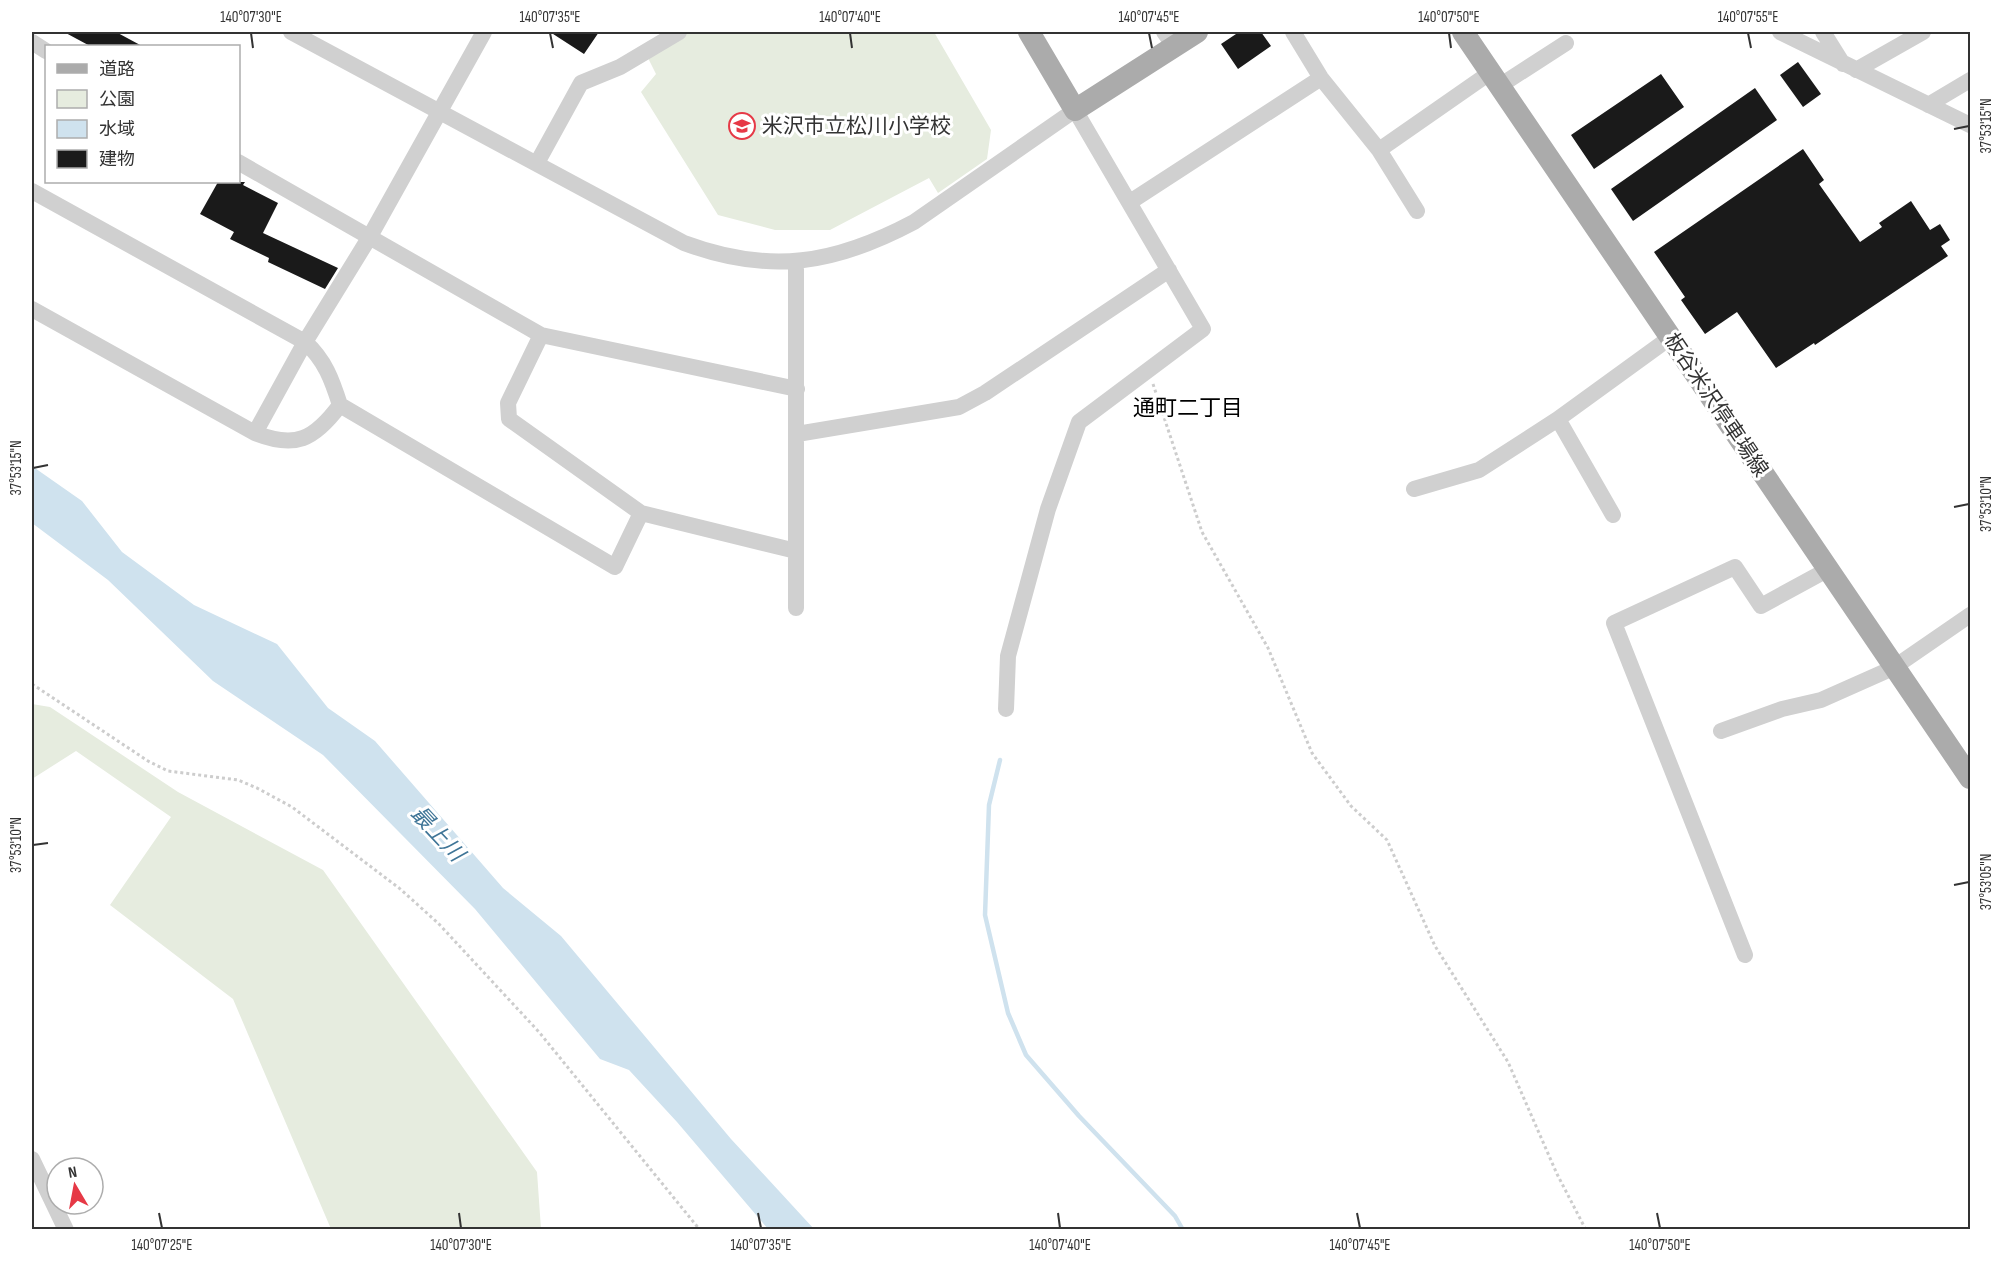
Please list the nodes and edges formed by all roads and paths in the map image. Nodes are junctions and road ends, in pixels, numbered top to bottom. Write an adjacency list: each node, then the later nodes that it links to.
1 (291, 32): 11 (street)
2 (484, 32): 21 (street)
3 (679, 32): 26 (street)
4 (1029, 32): 22 (main road)
5 (1197, 32): 12 (main road)
6 (1293, 32): 17 (street)
7 (1462, 32): 18 (main road, 板谷米沢停車場線)
8 (1780, 32): 16 (street)
9 (1823, 32): 16 (street)
10 (1923, 32): 16 (street)
11 (319, 38): 21 (street)
12 (1169, 38): 22 (main road)
13 (32, 42): 15 (street)
14 (1566, 44): 18 (street)
15 (45, 50)
16 (1849, 67): 20 (street)
17 (1321, 78): 24 (street); 28 (street)
18 (1496, 78): 24 (street); 35 (main road, 板谷米沢停車場線)
19 (1971, 80): 20 (street)
20 (1929, 105): 23 (street)
21 (439, 110): 26 (street); 30 (street)
22 (1075, 110): 28 (street); 31 (street)
23 (1971, 125)
24 (1379, 150): 29 (street)
25 (240, 163): 30 (street)
26 (537, 163): 31 (street)
27 (32, 191): 36 (street)
28 (1130, 202): 32 (street)
29 (1417, 211)
30 (369, 238): 34 (street); 36 (street)
31 (796, 261): 38 (street)
32 (1169, 270): 37 (street); 42 (street)
33 (32, 309): 41 (street)
34 (540, 335): 38 (street); 44 (street)
35 (1671, 337): 40 (street); 47 (main road, 板谷米沢停車場線)
36 (305, 342): 39 (street); 41 (street)
37 (1149, 371): 52 (street); 59 (path)
38 (797, 389): 42 (street)
39 (340, 405): 41 (street); 44 (street)
40 (1558, 419): 43 (street); 45 (street)
41 (255, 433)
42 (797, 434): 46 (street)
43 (1414, 489)
44 (641, 513): 46 (street)
45 (1613, 515)
46 (796, 551): 48 (street)
47 (1827, 570): 50 (main road, 板谷米沢停車場線); 55 (street)
48 (796, 608)
49 (1971, 615): 50 (street)
50 (1893, 668): 53 (street); 54 (main road, 板谷米沢停車場線)
51 (32, 684): 58 (path)
52 (1006, 709)
53 (1721, 731)
54 (1971, 778)
55 (1745, 955)
56 (32, 1159): 57 (street)
57 (66, 1230)
58 (700, 1230)
59 (1586, 1230)

